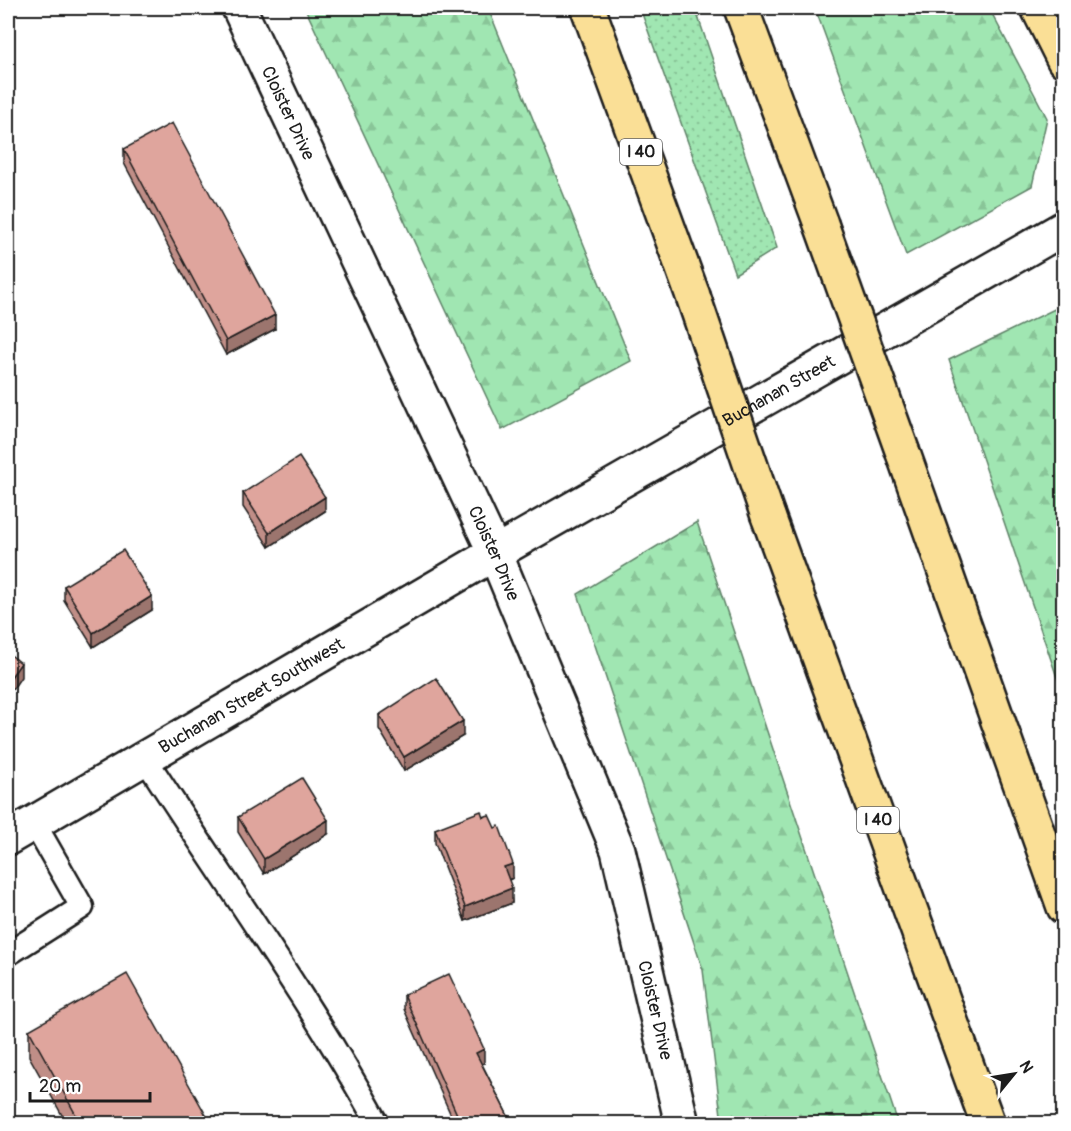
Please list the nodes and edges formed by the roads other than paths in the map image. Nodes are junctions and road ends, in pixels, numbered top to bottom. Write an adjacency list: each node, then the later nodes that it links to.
1 (239, 8): 7 (street, Cloister Drive)
2 (588, 8): 14 (main road, I 40, bridge)
3 (741, 8): 10 (main road, bridge)
4 (1038, 8): 5 (main road)
5 (1064, 60)
6 (1064, 228): 7 (street, Buchanan Street)
7 (495, 553): 8 (street, Buchanan Street Southwest); 13 (street, Cloister Drive)
8 (145, 758): 9 (street, Buchanan Street Southwest); 12 (lane)
9 (21, 831): 11 (lane)
10 (1064, 907)
11 (8, 954)
12 (378, 1124)
13 (682, 1124)
14 (988, 1124)

